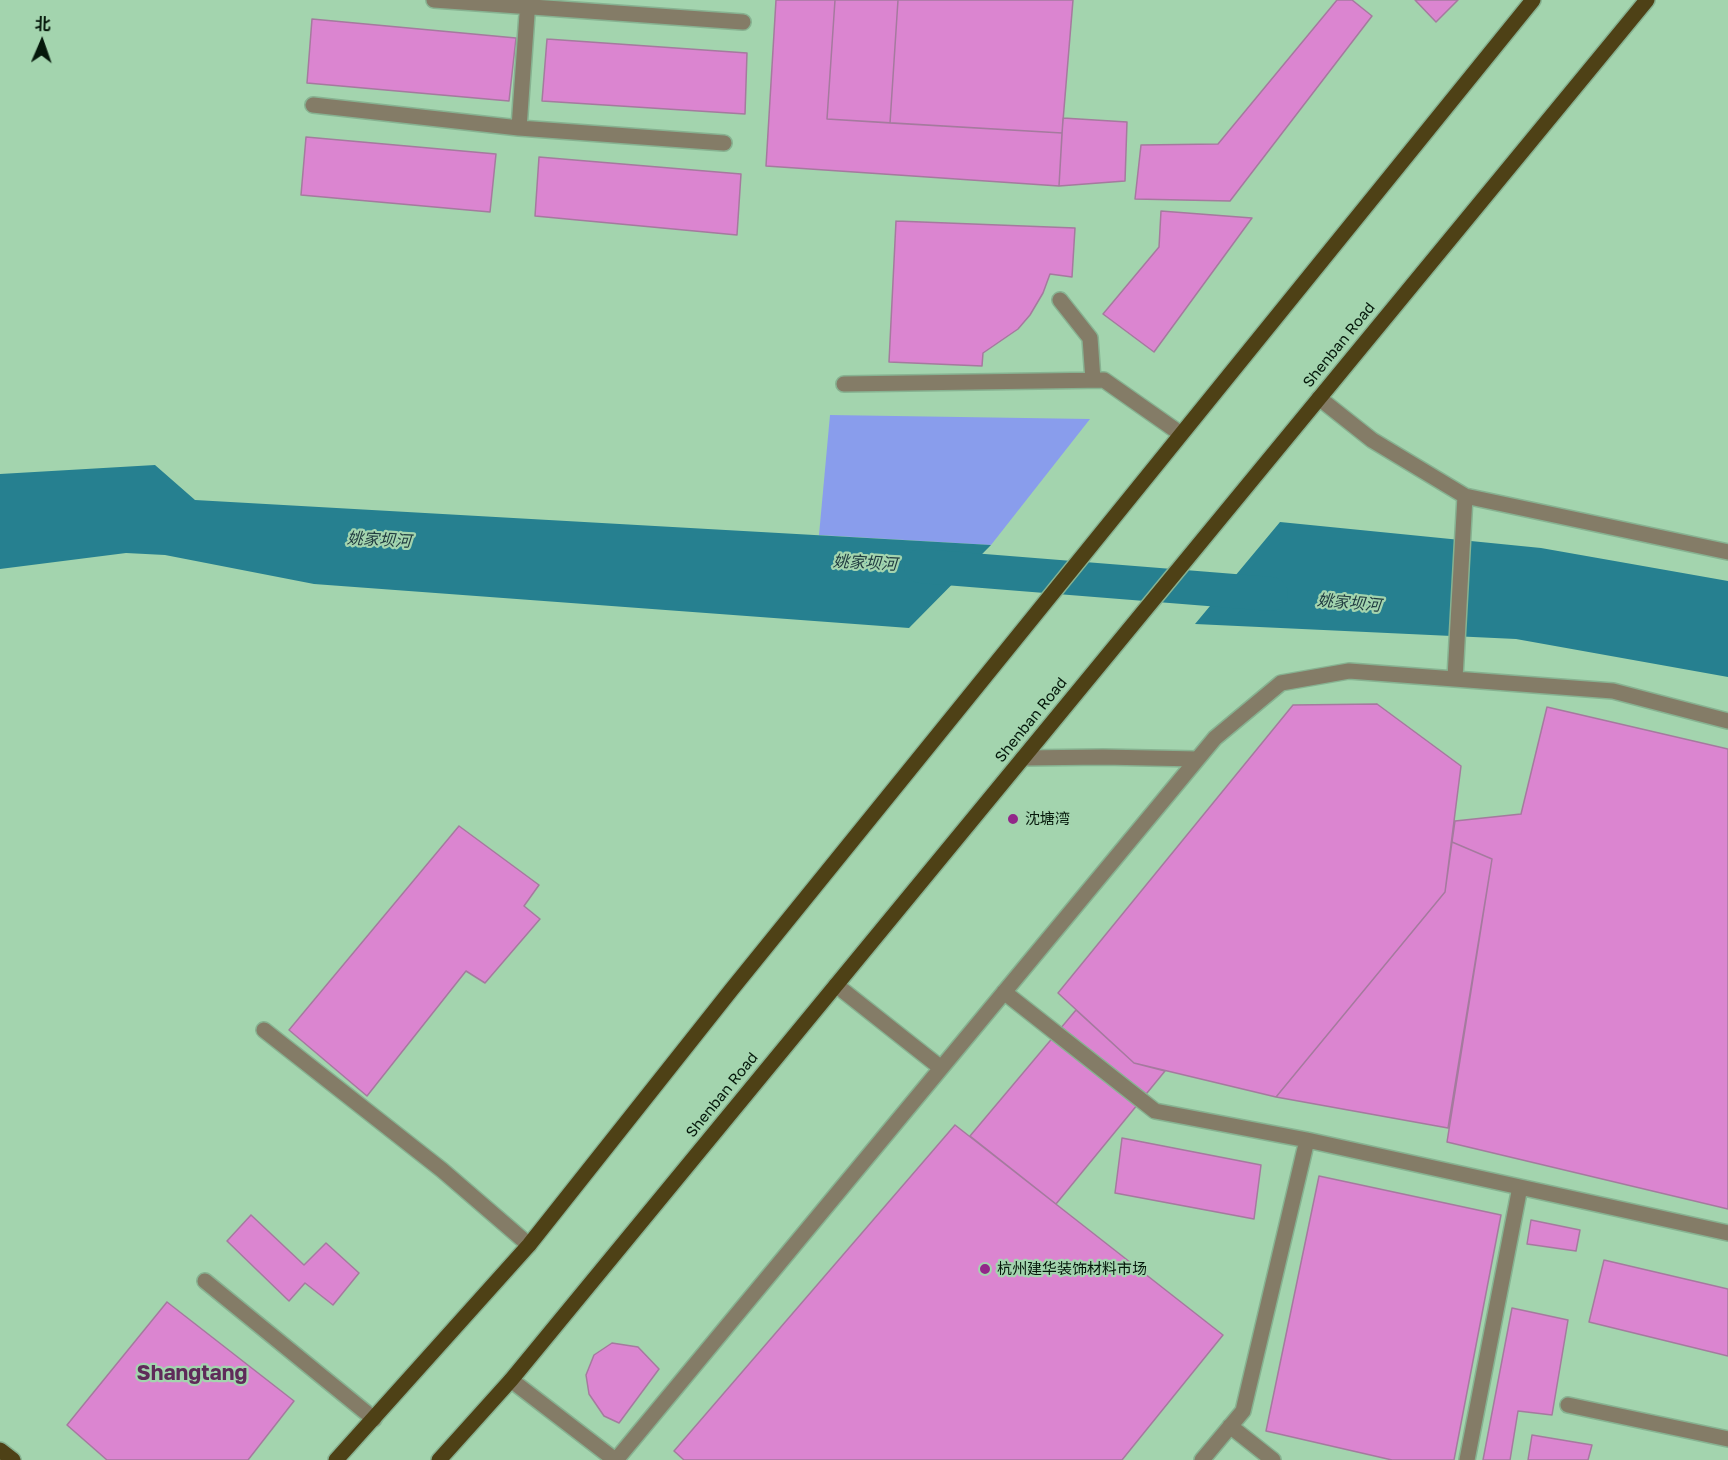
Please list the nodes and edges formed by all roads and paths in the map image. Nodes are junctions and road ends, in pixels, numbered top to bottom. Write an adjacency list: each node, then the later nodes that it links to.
1 (434, 0): 4 (street)
2 (1533, 0): 13 (main road)
3 (1647, 0): 12 (main road, Shenban Road)
4 (528, 3): 5 (street); 7 (street)
5 (742, 22)
6 (313, 105): 7 (street)
7 (519, 128): 8 (street)
8 (724, 143)
9 (1060, 300): 10 (street)
10 (1093, 380): 11 (street); 13 (street)
11 (844, 384)
12 (1319, 398): 14 (street); 18 (main road, Shenban Road)
13 (1181, 434): 27 (main road)
14 (1465, 496): 15 (street); 16 (street)
15 (1728, 552)
16 (1455, 678): 17 (street); 19 (street)
17 (1728, 721)
18 (1023, 758): 19 (street); 20 (main road, Shenban Road)
19 (1197, 759): 21 (street)
20 (836, 985): 23 (street); 29 (main road, Shenban Road)
21 (1004, 992): 23 (street); 24 (street)
22 (264, 1030): 27 (street)
23 (941, 1068): 38 (street)
24 (1307, 1140): 25 (street); 32 (street)
25 (1520, 1187): 26 (street); 41 (street)
26 (1728, 1233)
27 (529, 1245): 31 (main road)
28 (205, 1281): 31 (street)
29 (511, 1380): 37 (main road, Shenban Road); 38 (street)
30 (1568, 1405): 33 (street)
31 (374, 1419): 36 (main road)
32 (1230, 1426): 39 (street); 40 (street)
33 (1728, 1439)
34 (0, 1450): 35 (main road)
35 (13, 1460)
36 (336, 1460)
37 (439, 1460)
38 (615, 1460)
39 (1202, 1460)
40 (1273, 1460)
41 (1467, 1460)

